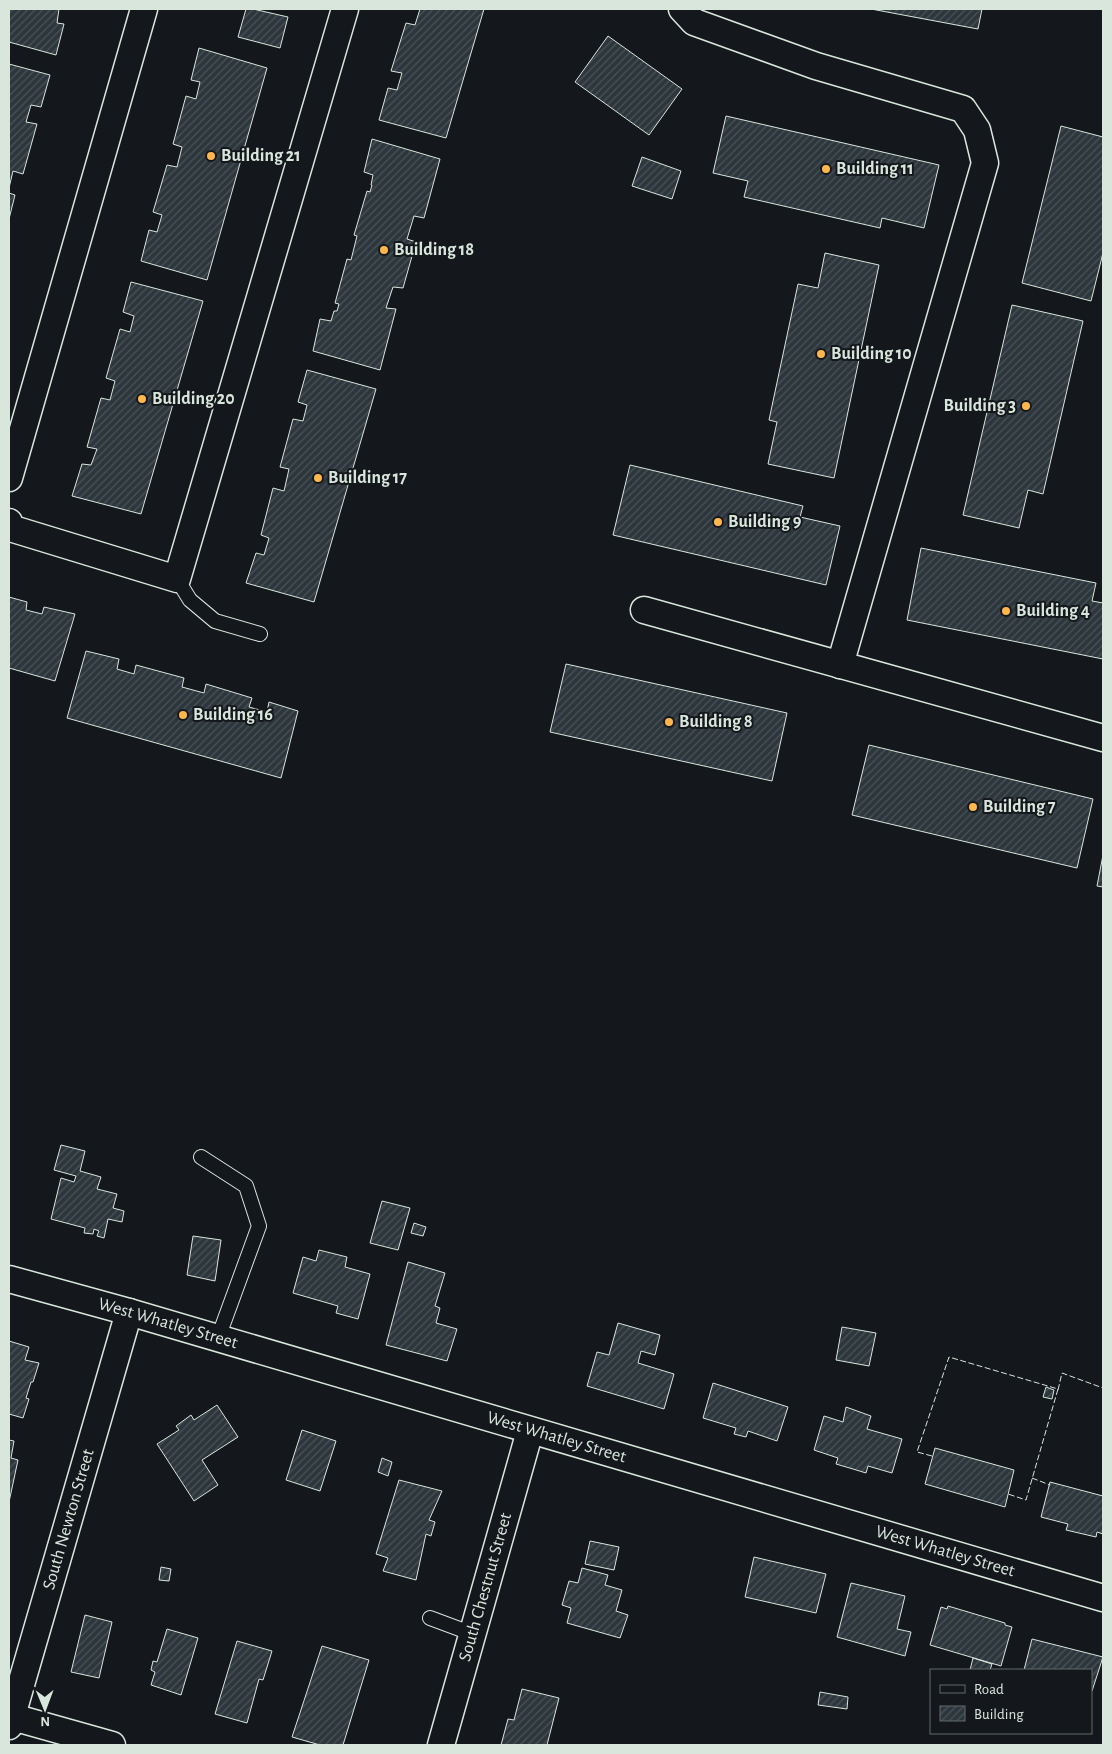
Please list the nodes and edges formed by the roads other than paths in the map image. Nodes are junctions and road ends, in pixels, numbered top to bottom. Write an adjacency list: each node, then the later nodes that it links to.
1 (144, 9): 4 (street)
2 (345, 9): 6 (street)
3 (682, 9): 9 (street)
4 (9, 478)
5 (9, 522): 6 (street)
6 (177, 579): 8 (lane)
7 (644, 610): 9 (street)
8 (260, 634)
9 (840, 665): 10 (street)
10 (1103, 738)
11 (200, 1157): 14 (lane)
12 (9, 1279): 13 (street, West Whatley Street)
13 (129, 1312): 14 (street, West Whatley Street); 19 (street, South Newton Street)
14 (218, 1338): 15 (street, West Whatley Street)
15 (530, 1431): 16 (street, West Whatley Street); 18 (street, South Chestnut Street)
16 (1103, 1598)
17 (430, 1618): 18 (lane)
18 (472, 1634): 21 (street, South Chestnut Street)
19 (10, 1720): 20 (street)
20 (112, 1745)
21 (441, 1745)

